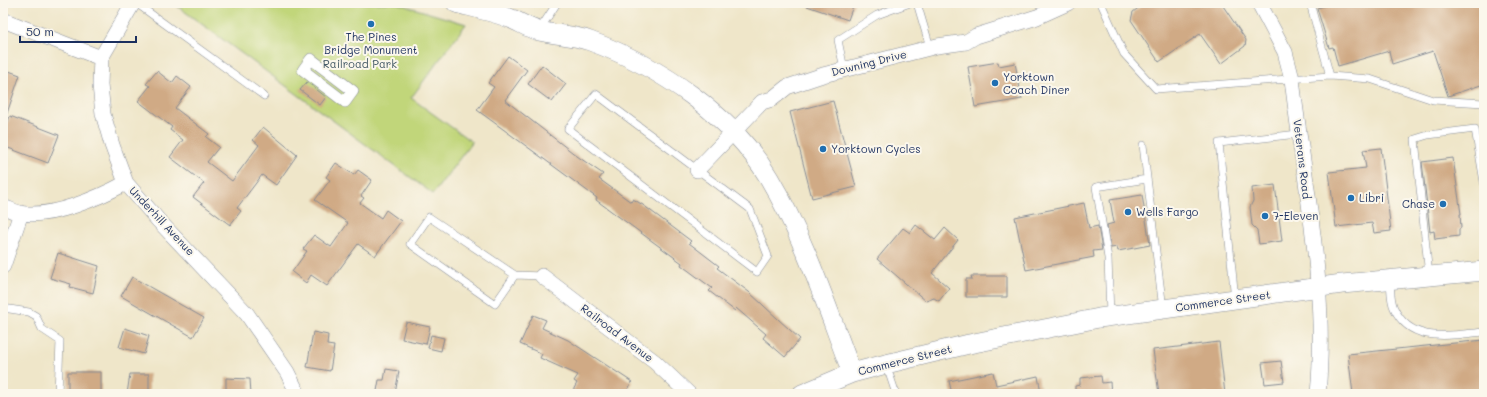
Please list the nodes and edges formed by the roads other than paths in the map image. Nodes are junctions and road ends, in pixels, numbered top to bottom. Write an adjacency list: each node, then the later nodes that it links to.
1 (133, 3): 15 (street)
2 (136, 3): 19 (lane)
3 (456, 3): 11 (street, Commerce Street)
4 (556, 3): 13 (lane)
5 (910, 3): 16 (lane)
6 (917, 3): 14 (lane)
7 (1068, 3): 14 (street, Downing Drive)
8 (1101, 3): 18 (lane)
9 (1259, 3): 18 (street, Veterans Road)
10 (1310, 3): 17 (lane)
11 (477, 6): 13 (street, Commerce Street)
12 (3, 20): 15 (street)
13 (538, 31): 21 (street, Commerce Street)
14 (930, 48): 16 (street, Downing Drive)
15 (100, 58): 27 (street, Underhill Avenue)
16 (844, 69): 21 (street, Downing Drive)
17 (1330, 76): 18 (lane); 20 (lane)
18 (1292, 79): 22 (street, Veterans Road)
19 (264, 96)
20 (1484, 103)
21 (733, 133): 24 (street, Downing Drive); 45 (street, Commerce Street)
22 (1298, 134): 38 (street, Veterans Road); 39 (lane)
23 (1143, 145): 25 (lane)
24 (697, 170): 24 (lane)
25 (1147, 178): 41 (lane); 42 (lane)
26 (1484, 182): 36 (lane)
27 (126, 183): 29 (street); 49 (street, Underhill Avenue)
28 (3, 207): 29 (street)
29 (21, 213): 32 (street)
30 (1484, 224): 31 (lane)
31 (1484, 231)
32 (3, 266)
33 (1484, 271): 36 (street, Commerce Street)
34 (515, 275): 34 (lane); 35 (lane)
35 (542, 276): 47 (street, Railroad Avenue)
36 (1429, 276): 37 (street, Commerce Street)
37 (1390, 280): 38 (street, Commerce Street); 43 (lane)
38 (1319, 288): 39 (street, Commerce Street); 51 (street, Veterans Road)
39 (1235, 299): 41 (street, Commerce Street)
40 (3, 308): 48 (lane)
41 (1163, 309): 42 (street, Commerce Street)
42 (1110, 316): 44 (street, Commerce Street)
43 (1484, 332)
44 (886, 364): 45 (street, Commerce Street); 50 (lane)
45 (852, 373): 46 (street)
46 (814, 392)
47 (688, 393)
48 (58, 394)
49 (298, 394)
50 (896, 394)
51 (1318, 394)

